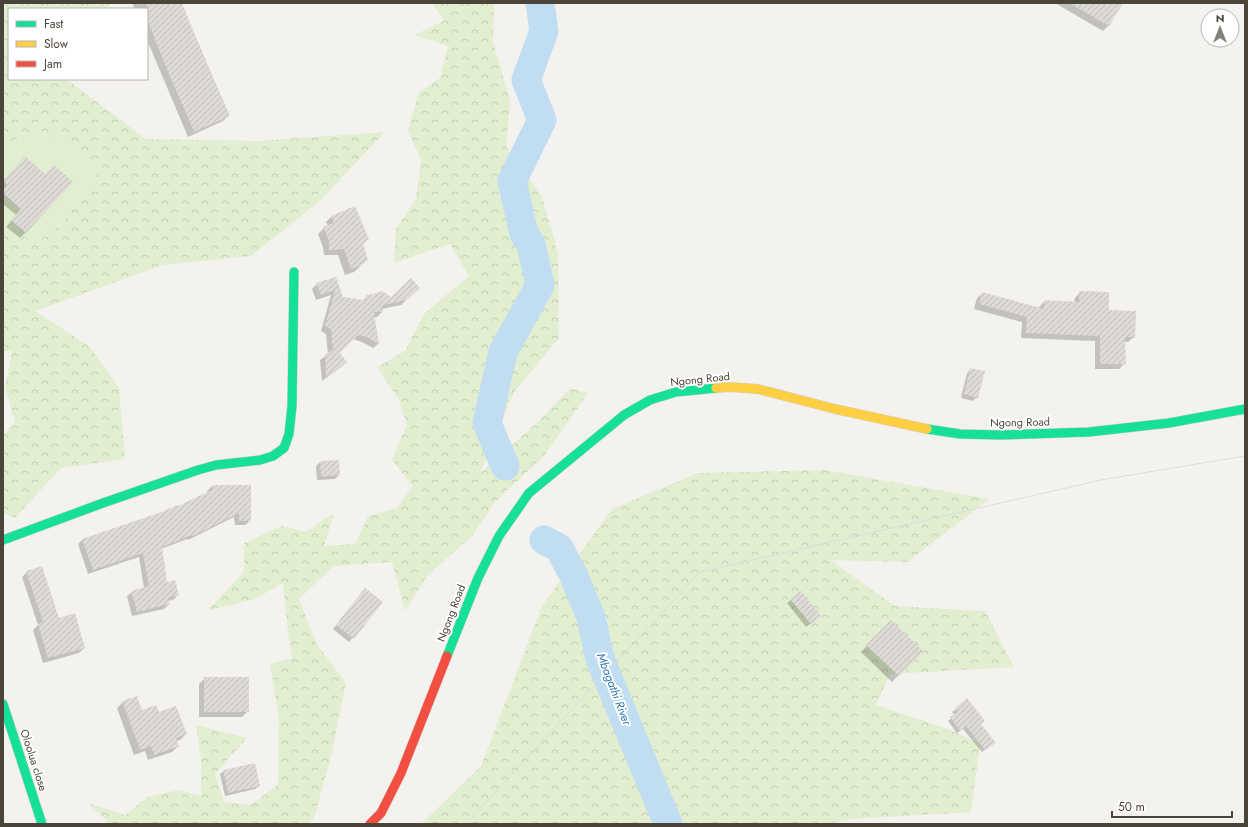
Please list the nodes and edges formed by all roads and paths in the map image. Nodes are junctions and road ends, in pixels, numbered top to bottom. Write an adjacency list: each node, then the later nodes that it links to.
1 (294, 272): 3 (main road)
2 (1245, 409): 6 (main road, Ngong Road)
3 (3, 540)
4 (3, 704): 5 (main road, Oloolua close)
5 (42, 824)
6 (370, 824)

